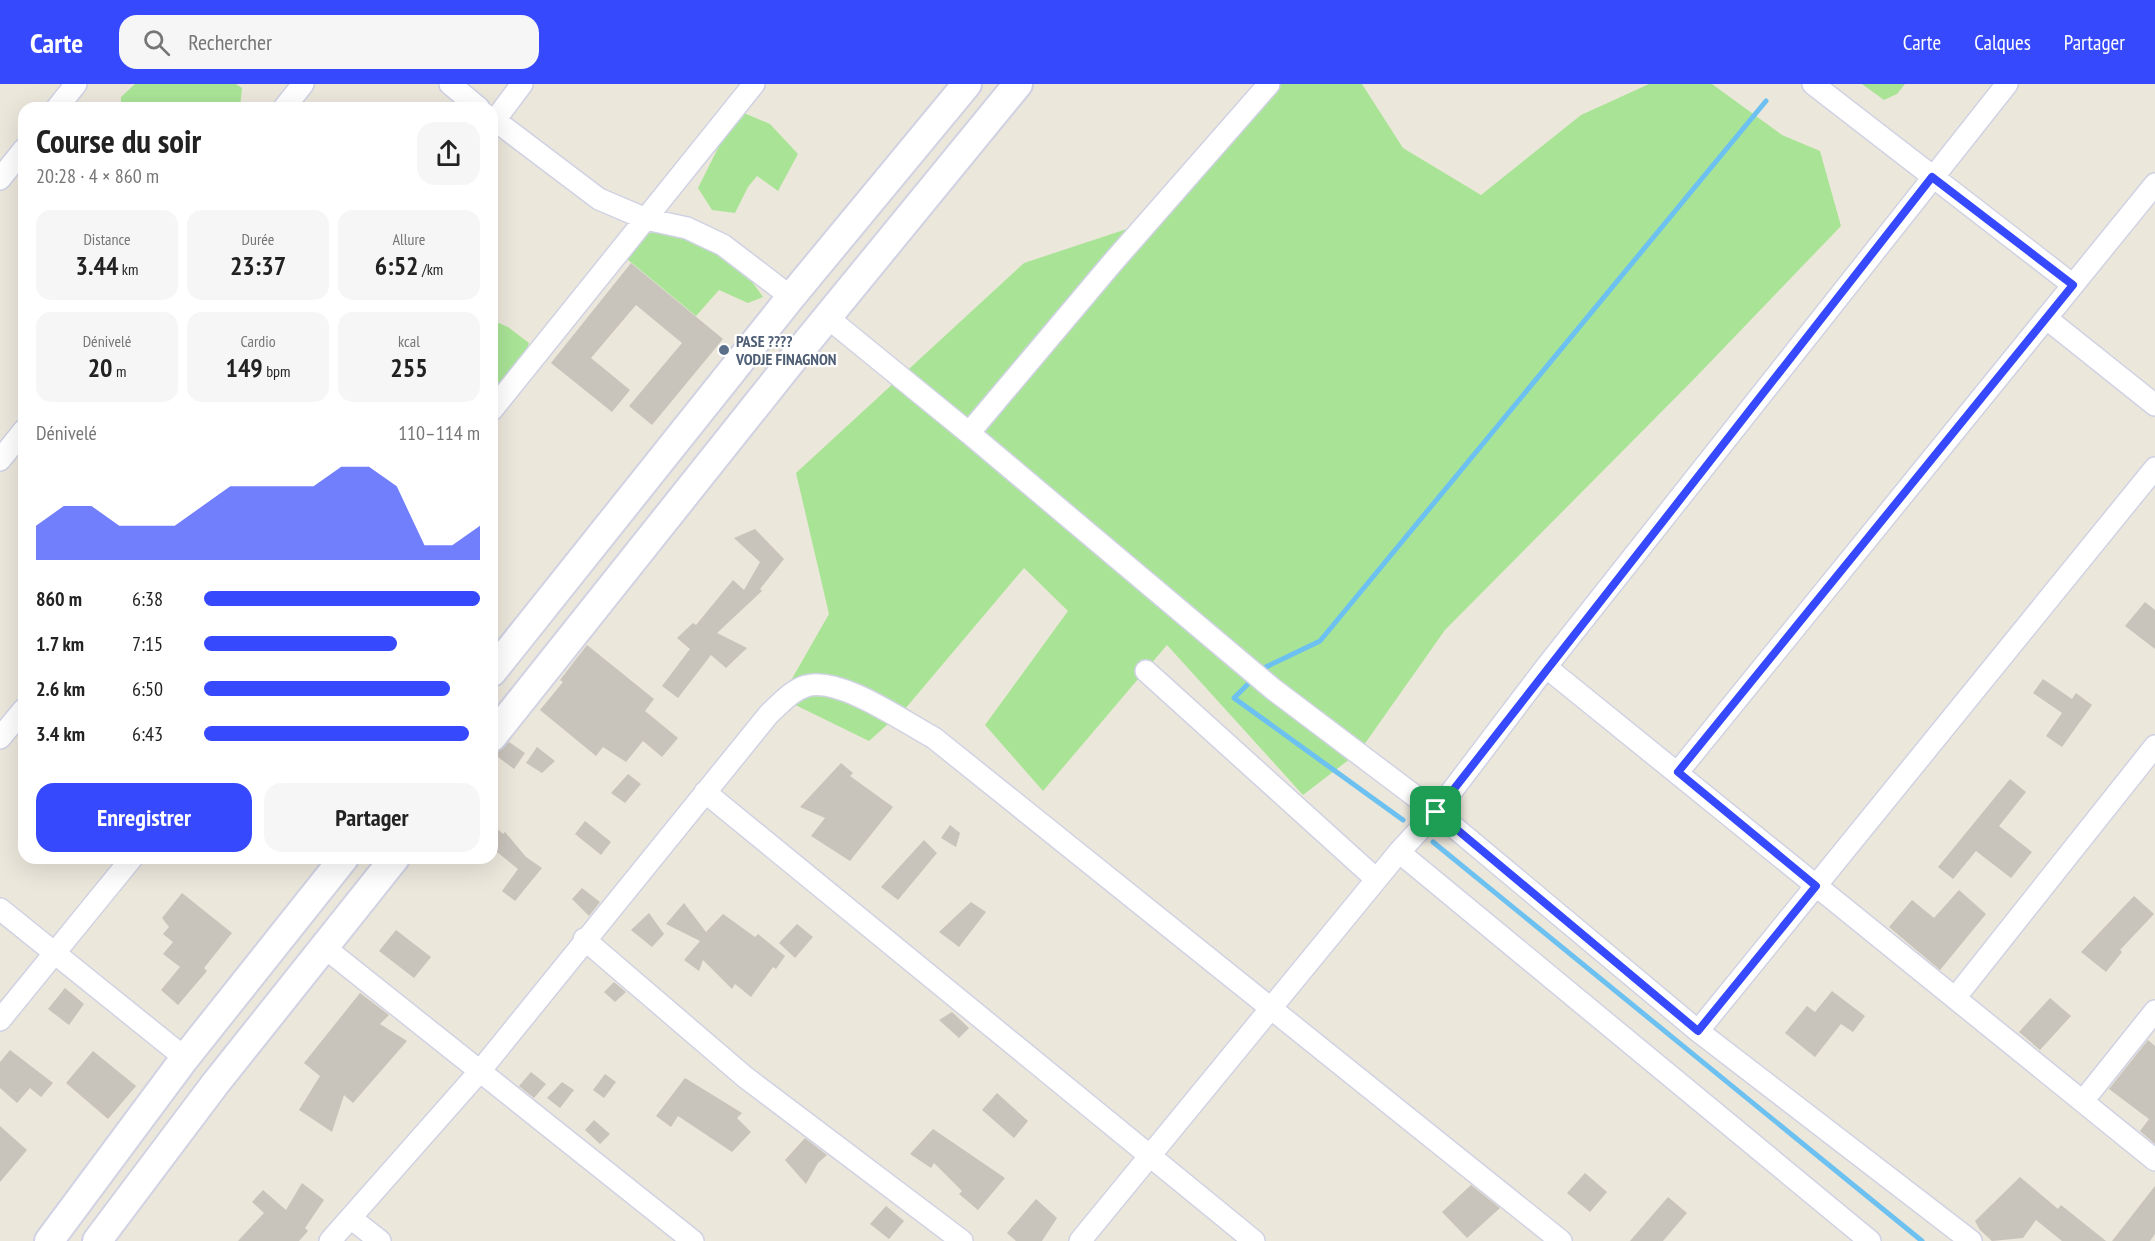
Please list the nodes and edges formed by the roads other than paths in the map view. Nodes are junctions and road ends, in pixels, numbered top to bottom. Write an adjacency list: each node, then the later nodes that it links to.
1 (76, 84): 11 (street)
2 (303, 84): 12 (street)
3 (450, 84): 13 (street)
4 (522, 84): 14 (street)
5 (754, 84): 20 (street)
6 (966, 84): 22 (street)
7 (1018, 84): 23 (street)
8 (1269, 84): 27 (street)
9 (1813, 84): 17 (street)
10 (2007, 84): 17 (street)
11 (62, 102)
12 (289, 102)
13 (471, 102)
14 (498, 109)
15 (498, 125): 20 (street)
16 (18, 156): 18 (street)
17 (1932, 177): 21 (street); 32 (street)
18 (0, 179)
19 (2155, 184): 21 (street)
20 (646, 219): 22 (street); 25 (street)
21 (2073, 285): 24 (street)
22 (791, 297): 31 (street)
23 (827, 317): 27 (street); 35 (street)
24 (2046, 318): 26 (street); 38 (street)
25 (498, 403)
26 (2155, 405)
27 (969, 433): 40 (street)
28 (18, 438): 29 (street)
29 (0, 460)
30 (2155, 468): 46 (street)
31 (498, 664)
32 (1546, 667): 38 (street); 40 (street)
33 (1146, 671): 45 (street)
34 (18, 716): 36 (street)
35 (498, 729)
36 (0, 738)
37 (2155, 746): 51 (street)
38 (1678, 772): 46 (street)
39 (705, 792): 48 (street); 52 (street); 59 (street)
40 (1436, 812): 41 (street); 55 (street)
41 (1399, 852): 45 (street); 71 (street)
42 (127, 864): 50 (street)
43 (339, 864): 56 (street)
44 (390, 864): 49 (street)
45 (1376, 879): 52 (street)
46 (1816, 886): 51 (street); 55 (street)
47 (0, 909): 50 (street)
48 (584, 939): 57 (street); 67 (street)
49 (324, 947): 57 (street); 63 (street)
50 (55, 953): 54 (street); 56 (street)
51 (1955, 998): 58 (street)
52 (1271, 1007): 59 (street); 70 (street)
53 (2155, 1011): 58 (street)
54 (0, 1020)
55 (1698, 1031): 72 (street)
56 (185, 1058): 62 (street)
57 (480, 1071): 61 (street); 66 (street)
58 (2083, 1101): 60 (street)
59 (1149, 1155): 68 (street); 69 (street)
60 (2155, 1160)
61 (352, 1219): 64 (street); 65 (street)
62 (49, 1241)
63 (97, 1241)
64 (330, 1241)
65 (380, 1241)
66 (693, 1241)
67 (962, 1241)
68 (1080, 1241)
69 (1254, 1241)
70 (1561, 1241)
71 (1870, 1241)
72 (1971, 1241)

